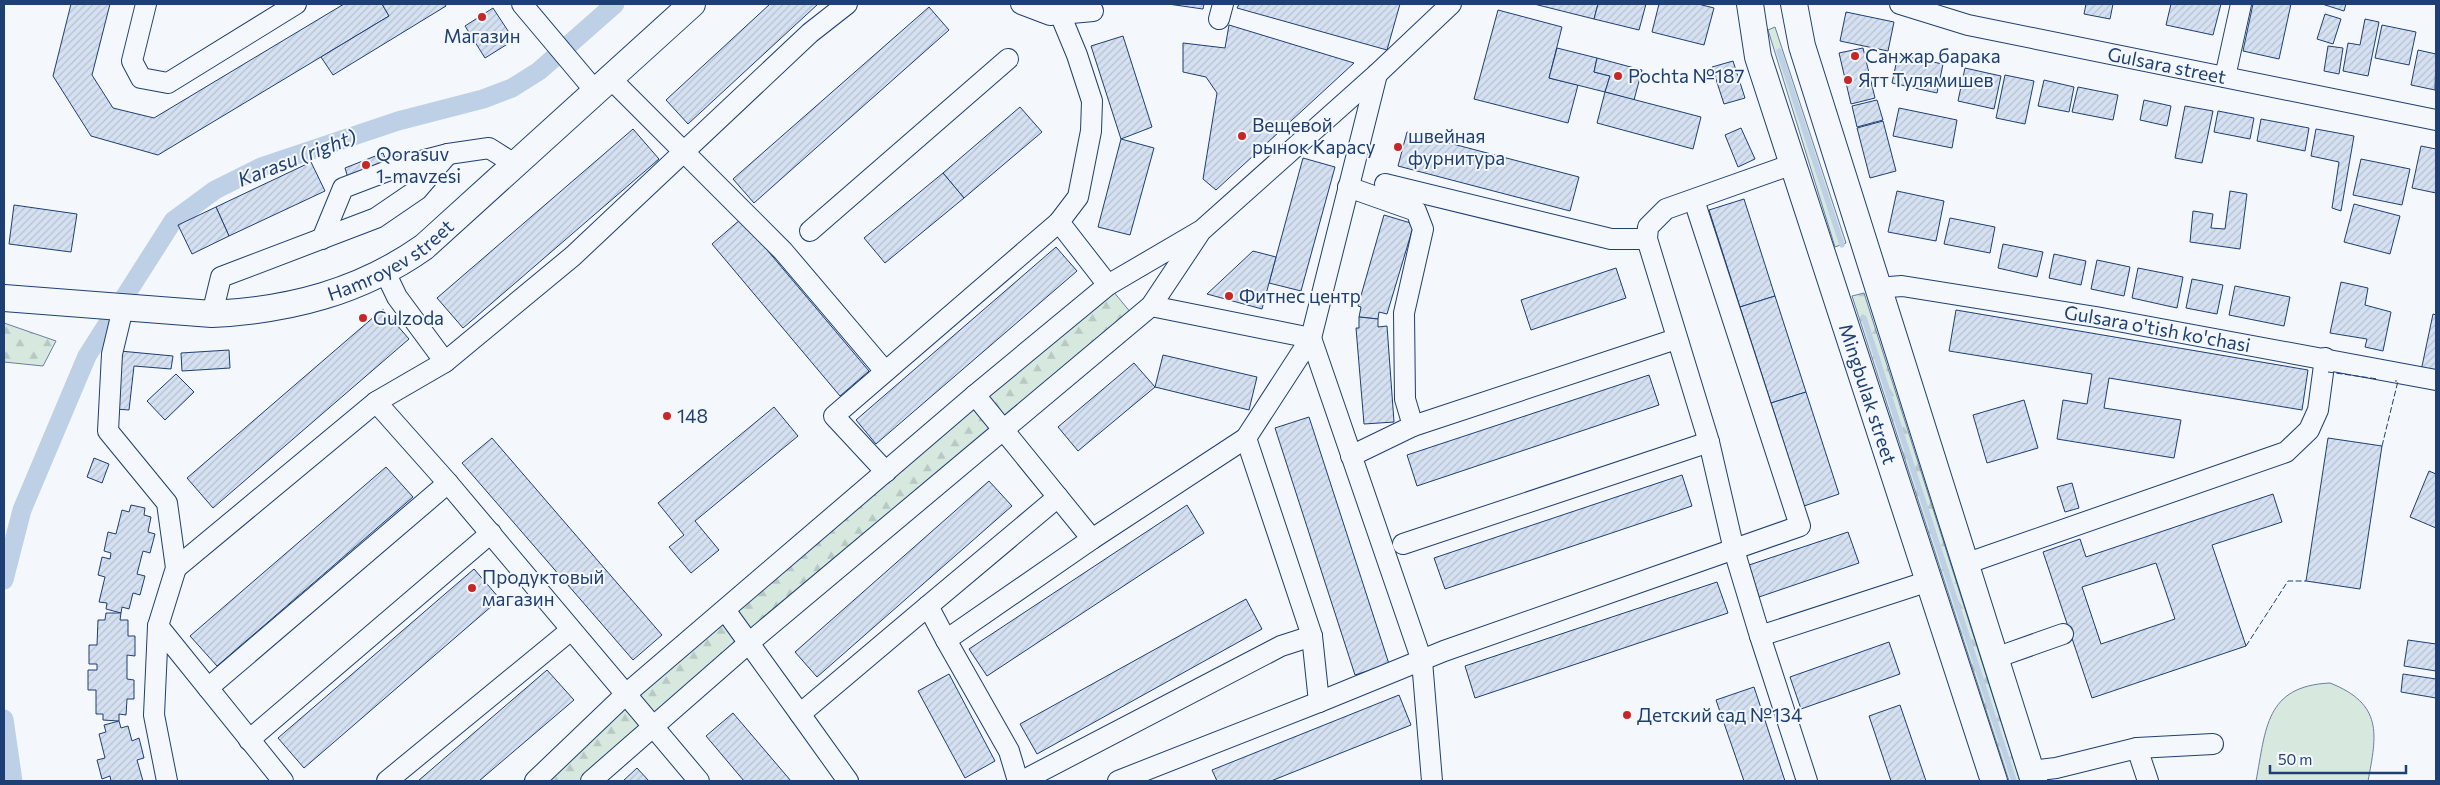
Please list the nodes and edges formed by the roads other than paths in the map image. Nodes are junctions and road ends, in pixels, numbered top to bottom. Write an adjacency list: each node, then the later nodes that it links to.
1 (146, 4): 2 (street)
2 (296, 4)
3 (522, 4): 17 (street)
4 (692, 4): 17 (main road, Hamroyev street)
5 (847, 4): 19 (street)
6 (1021, 4): 13 (street)
7 (1451, 4): 15 (street)
8 (1750, 4): 21 (main road, Mingbulak street)
9 (1794, 4): 34 (main road)
10 (1900, 4): 16 (street, Gulsara street)
11 (2241, 4): 16 (street)
12 (1093, 12): 13 (street)
13 (1060, 14): 26 (street)
14 (1008, 59): 28 (street)
15 (1377, 74): 24 (street); 27 (street)
16 (2225, 77): 18 (street, Gulsara street)
17 (604, 85): 19 (street); 22 (main road, Hamroyev street)
18 (2436, 120)
19 (685, 151): 42 (street); 43 (street)
20 (448, 154): 22 (street); 29 (street); 29 (street)
21 (1793, 164): 25 (street); 38 (main road, Mingbulak street)
22 (516, 165): 31 (main road, Hamroyev street)
23 (1385, 184): 30 (street)
24 (1348, 187): 39 (street); 47 (street)
25 (1694, 200): 30 (street); 58 (street)
26 (1059, 222): 32 (street); 43 (street)
27 (1202, 230): 32 (street); 35 (street)
28 (810, 231)
29 (322, 239): 37 (street)
30 (1647, 239): 40 (street)
31 (385, 272): 37 (main road, Hamroyev street); 42 (street)
32 (1108, 285): 45 (street)
33 (4, 298): 36 (main road, Hamroyev street)
34 (1880, 299): 38 (main road); 41 (street, Gulsara o'tish ko'chasi); 59 (main road)
35 (1151, 306): 39 (street); 48 (street)
36 (123, 308): 37 (main road, Hamroyev street); 60 (street)
37 (212, 314)
38 (1845, 320): 61 (main road, Mingbulak street)
39 (1311, 338): 49 (street); 51 (street)
40 (1676, 339): 47 (street); 50 (street)
41 (2325, 358): 44 (street, Gulsara o'tish ko'chasi); 59 (street)
42 (444, 362): 46 (street)
43 (884, 370): 52 (street)
44 (2436, 380)
45 (975, 395): 48 (street); 52 (street)
46 (376, 402): 53 (street); 60 (street)
47 (1413, 426): 51 (street)
48 (1003, 430): 54 (street); 70 (street)
49 (1246, 438): 56 (street); 67 (street)
50 (1709, 442): 57 (street); 58 (street)
51 (1351, 456): 72 (street)
52 (886, 472): 63 (street)
53 (448, 483): 55 (street); 73 (street)
54 (1058, 497): 56 (street); 62 (street)
55 (491, 533): 65 (street); 78 (street)
56 (1092, 539): 69 (street)
57 (1404, 544)
58 (1734, 550): 68 (street); 72 (street)
59 (1965, 564): 71 (main road)
60 (176, 568): 64 (street)
61 (1929, 581): 68 (street); 94 (main road, Mingbulak street)
62 (928, 606): 69 (street); 76 (street)
63 (725, 610): 70 (street); 74 (street)
64 (158, 626): 73 (street); 82 (street)
65 (572, 630): 74 (street); 84 (street)
66 (2063, 634): 71 (street)
67 (1312, 636): 75 (street); 90 (street)
68 (1760, 636): 93 (street)
69 (946, 640): 89 (street)
70 (750, 642): 76 (street); 77 (street)
71 (1995, 658): 81 (main road)
72 (1422, 660): 75 (street); 92 (street)
73 (208, 688): 78 (street)
74 (626, 694): 77 (street); 85 (street)
75 (1320, 702): 91 (street)
76 (800, 714): 88 (street)
77 (653, 725): 86 (street); 87 (street)
78 (249, 740): 83 (street)
79 (2213, 744): 80 (street)
80 (2137, 748): 81 (street); 95 (street)
81 (2032, 776)
82 (167, 781)
83 (282, 781)
84 (387, 781)
85 (534, 781)
86 (591, 781)
87 (699, 781)
88 (848, 781)
89 (1018, 781)
90 (1022, 781)
91 (1118, 781)
92 (1432, 781)
93 (1807, 781)
94 (1994, 781)
95 (2148, 781)

